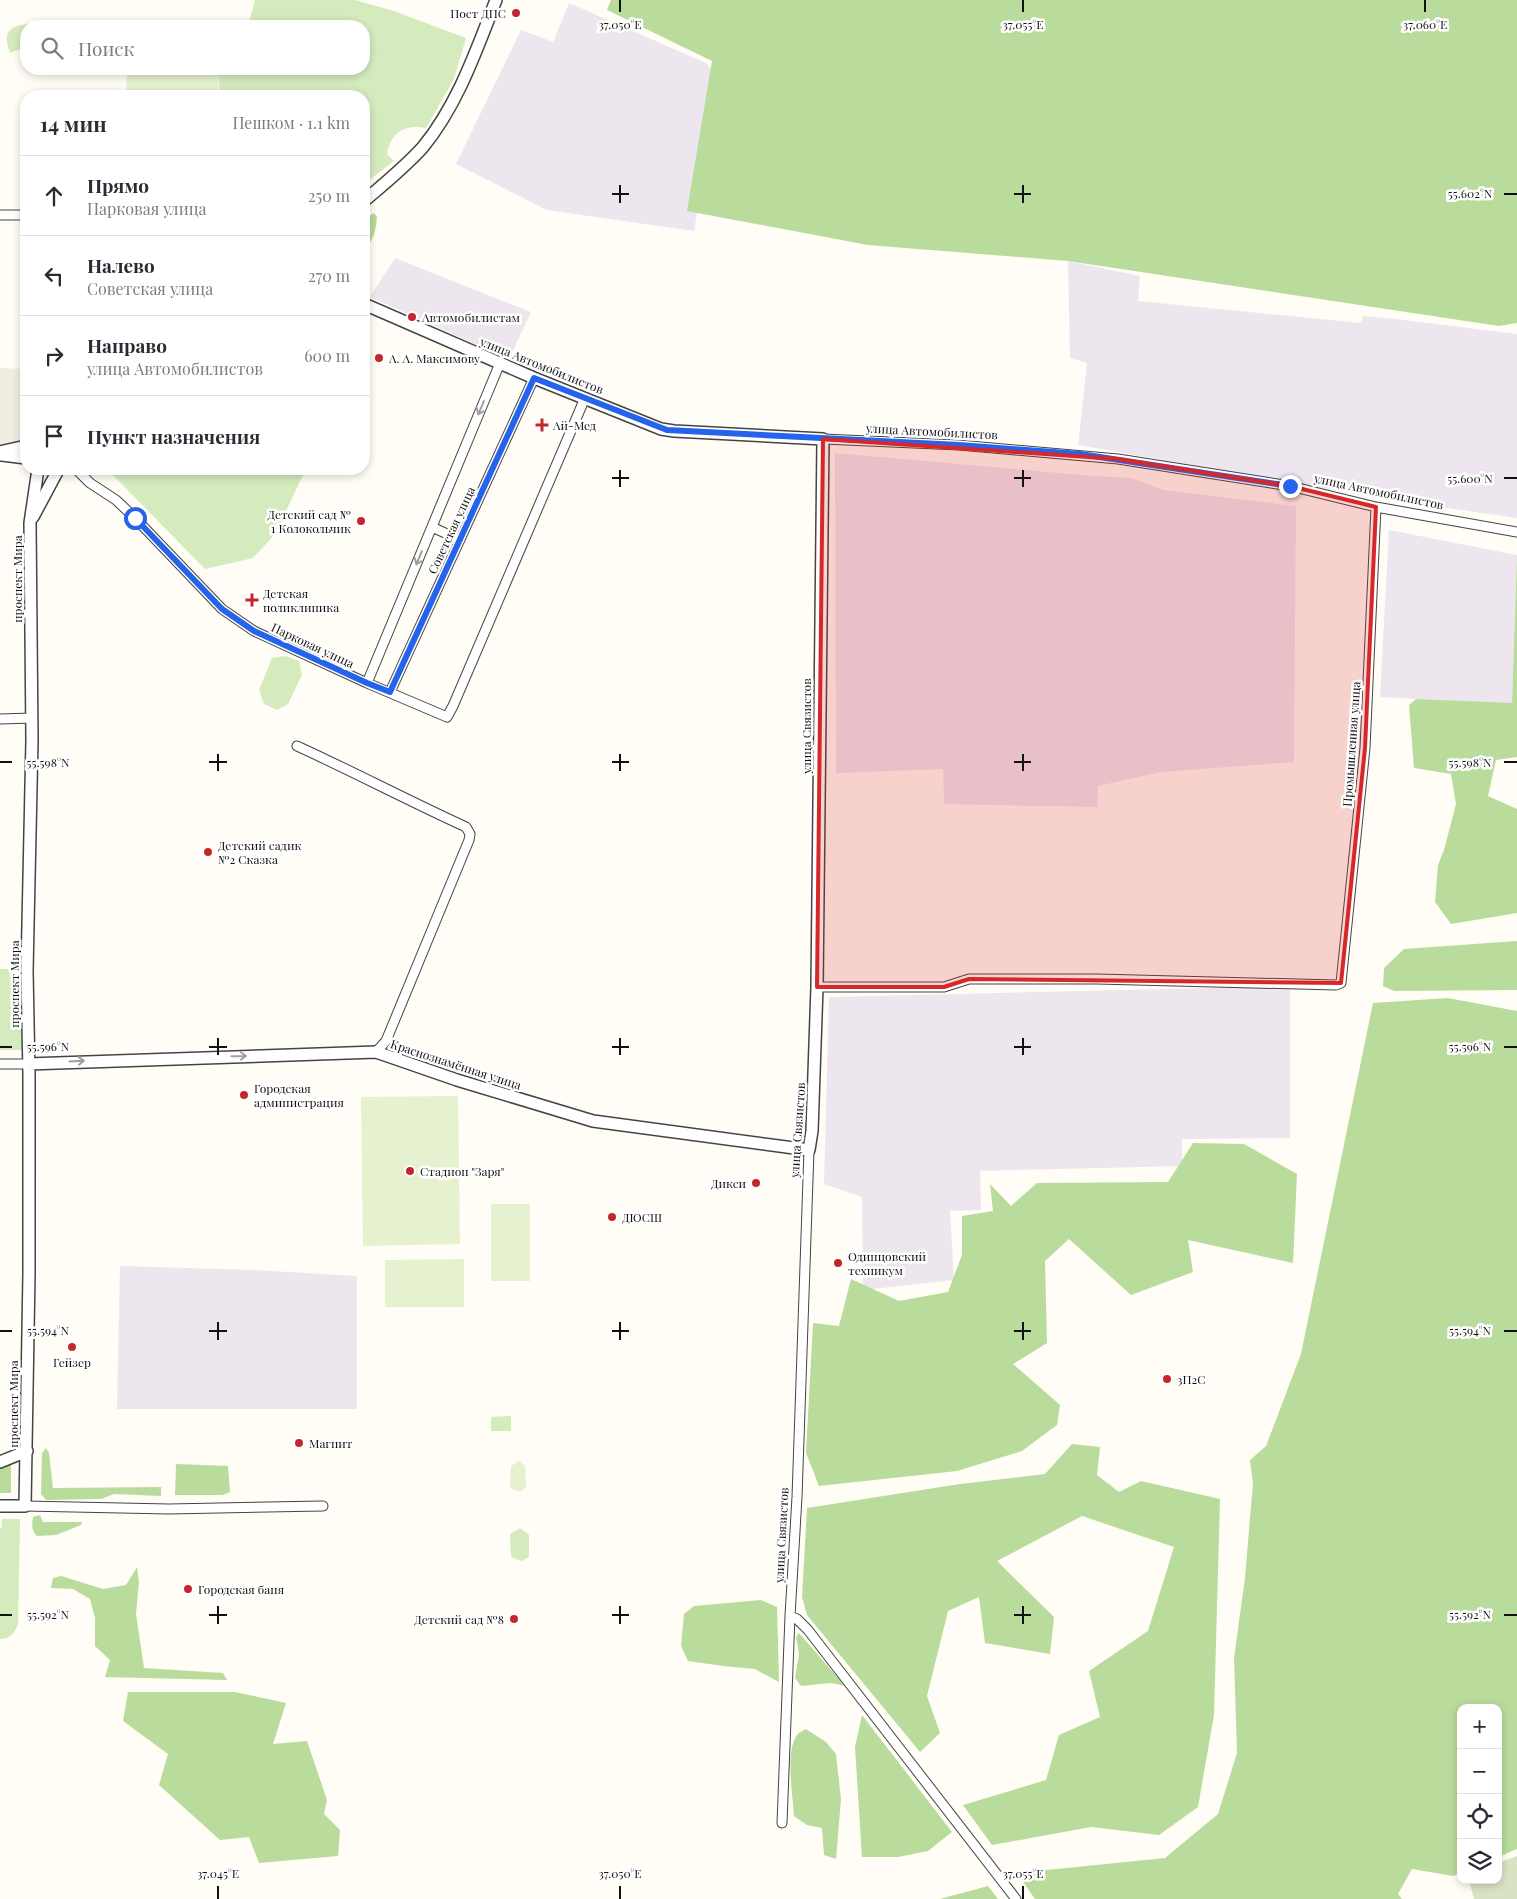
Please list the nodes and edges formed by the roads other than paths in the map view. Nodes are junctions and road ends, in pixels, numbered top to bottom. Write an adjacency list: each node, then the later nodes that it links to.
1 (496, 0): 2 (street)
2 (370, 197)
3 (0, 215): 4 (street)
4 (20, 215)
5 (370, 307): 6 (street, улица Автомобилистов)
6 (500, 363): 7 (street, улица Автомобилистов); 18 (street, one-way to 18)
7 (534, 378): 8 (street, улица Автомобилистов); 20 (street, Советская улица)
8 (585, 398): 9 (street, улица Автомобилистов); 22 (street, Парковая улица)
9 (823, 439): 16 (street, улица Автомобилистов); 26 (street, улица Связистов)
10 (20, 448): 11 (street)
11 (0, 453): 12 (street)
12 (20, 457)
13 (37, 475): 17 (street, проспект Мира)
14 (54, 475): 17 (street, проспект Мира)
15 (82, 475): 21 (street, Парковая улица)
16 (1376, 506): 19 (street, улица Автомобилистов); 26 (street, Промышленная улица)
17 (30, 523): 23 (street, проспект Мира)
18 (432, 527): 20 (street); 21 (street, one-way to 21)
19 (1517, 532)
20 (460, 540): 22 (street, Советская улица)
21 (367, 683): 22 (street, Парковая улица)
22 (390, 692)
23 (32, 718): 24 (street); 29 (street, проспект Мира)
24 (0, 719)
25 (297, 746): 27 (street)
26 (817, 987): 30 (street, улица Связистов)
27 (376, 1052): 29 (street, Краснознамённая улица, one-way to 27); 30 (street, Краснознамённая улица)
28 (0, 1064): 29 (street, Краснознамённая улица)
29 (28, 1064): 31 (street, проспект Мира)
30 (809, 1150): 36 (street, улица Связистов)
31 (26, 1451): 32 (street); 34 (street, проспект Мира)
32 (0, 1462)
33 (0, 1506): 34 (street)
34 (25, 1506): 35 (street)
35 (323, 1506)
36 (790, 1616): 37 (street, улица Связистов); 38 (street)
37 (782, 1823)
38 (1016, 1899)

